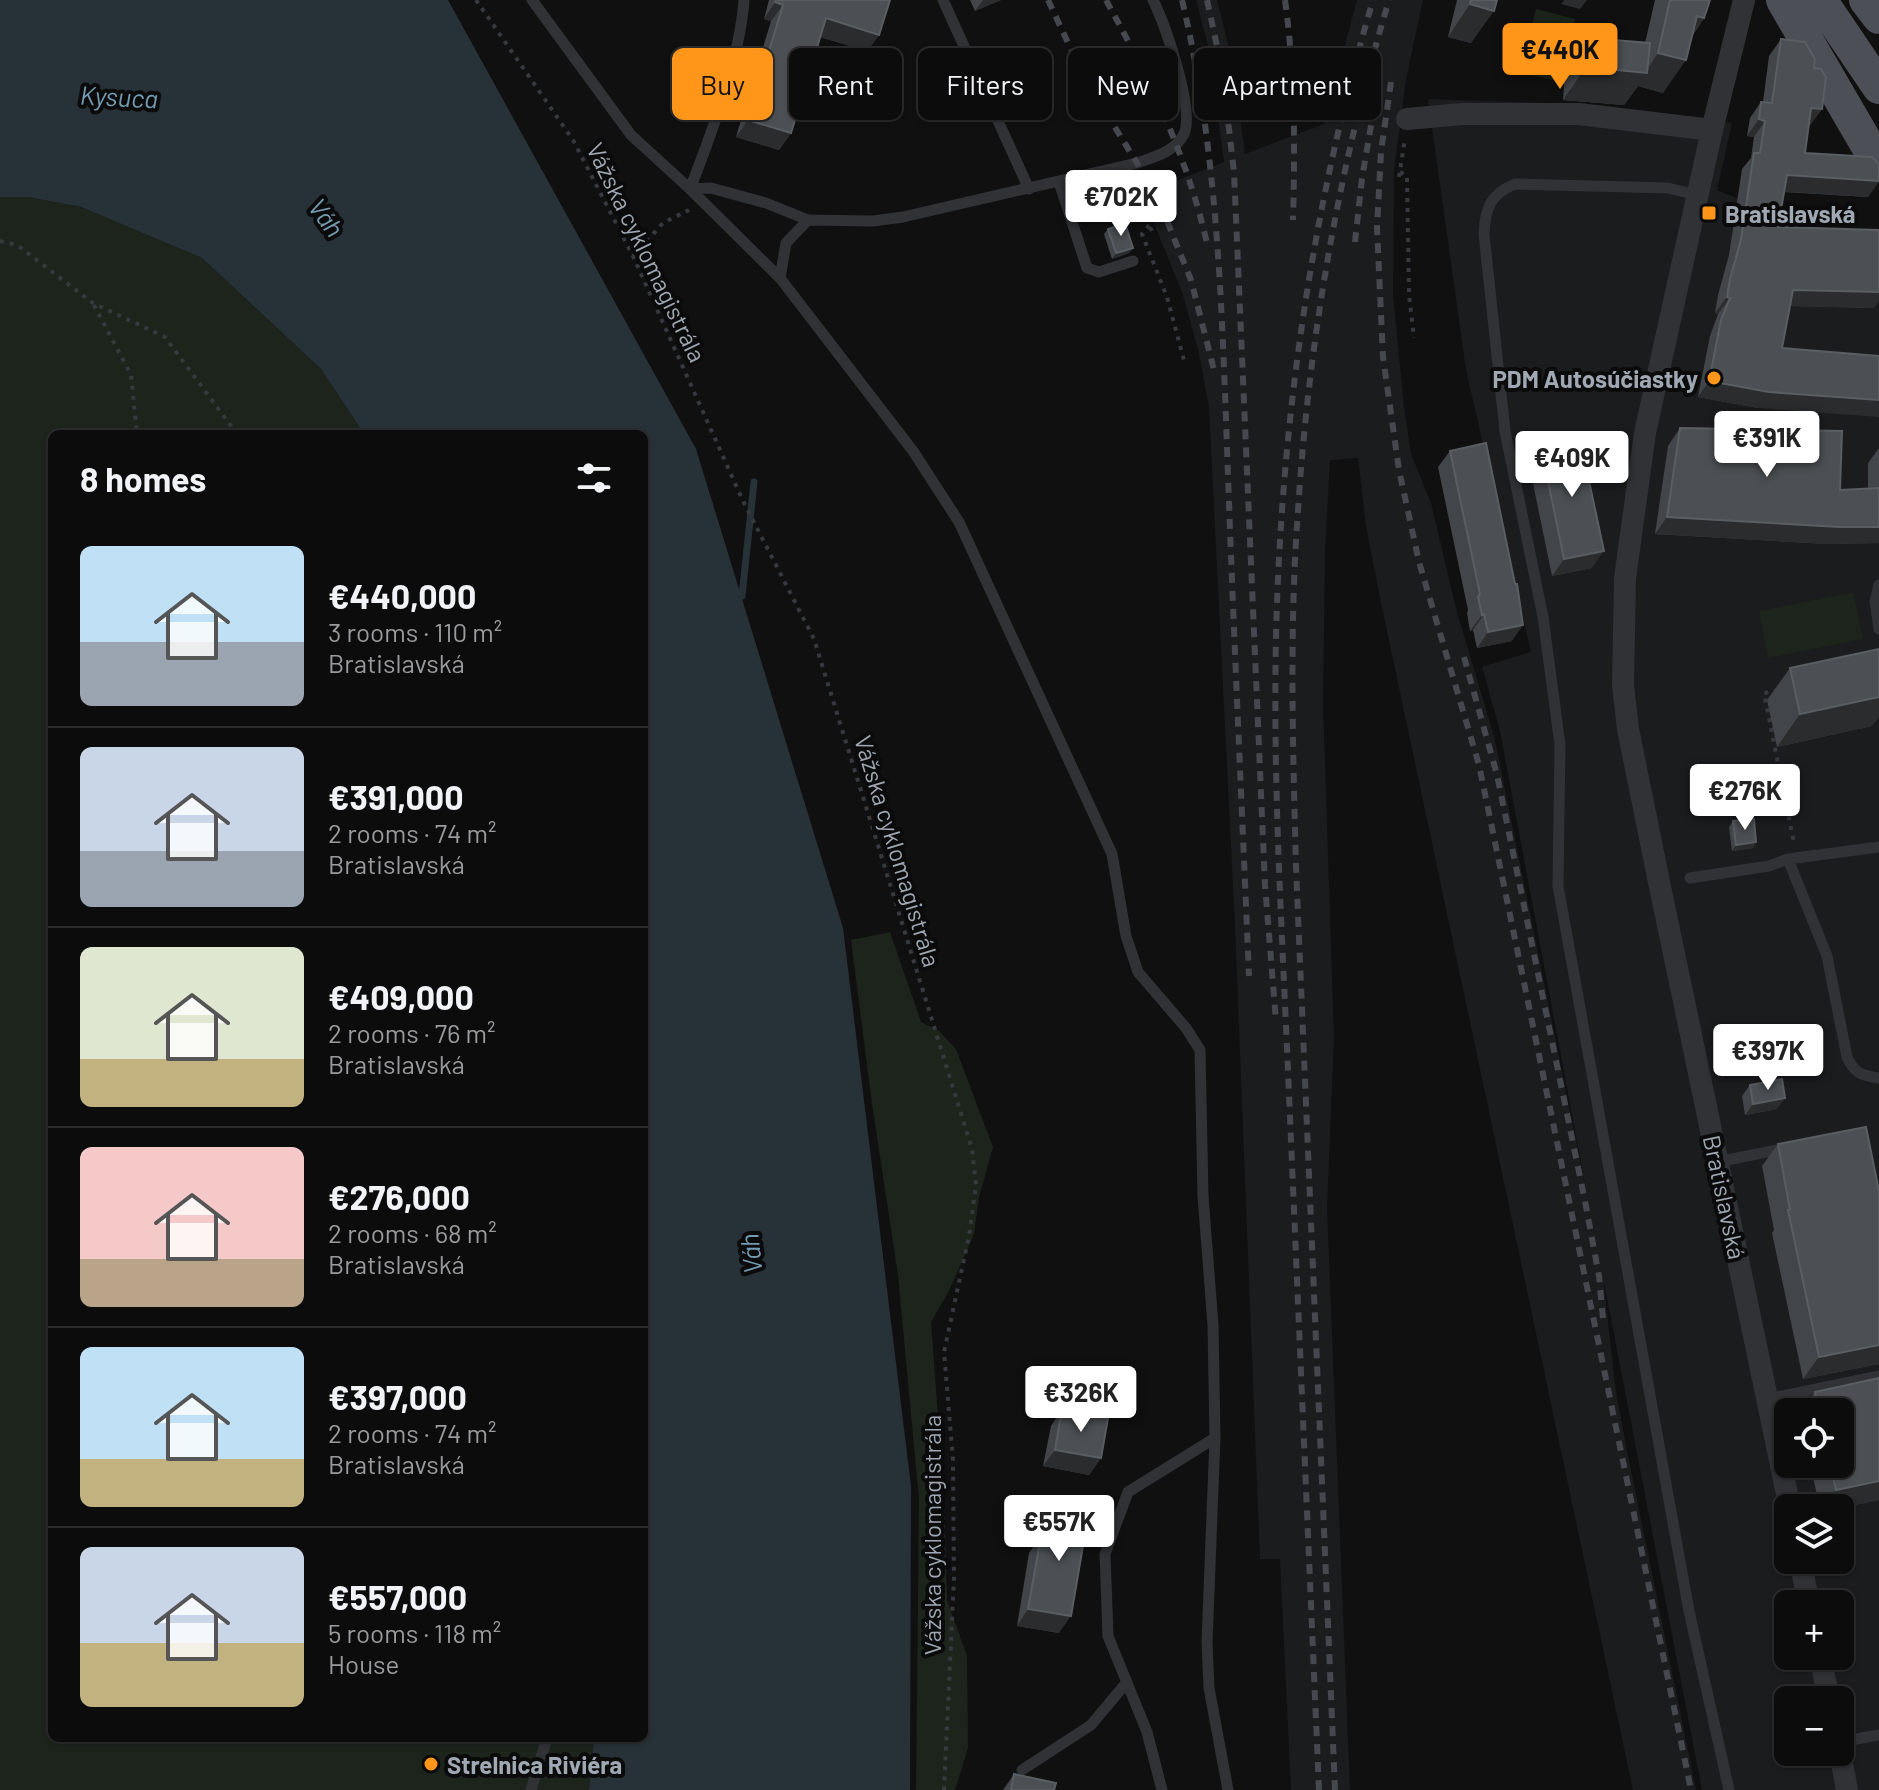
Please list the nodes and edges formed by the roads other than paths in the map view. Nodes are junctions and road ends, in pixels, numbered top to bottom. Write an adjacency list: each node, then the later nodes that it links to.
1 (532, 0): 15 (lane)
2 (744, 0): 15 (lane)
3 (943, 0): 16 (lane)
4 (1153, 0): 14 (lane)
5 (1744, 0): 12 (street, Bratislavská)
6 (1783, 0): 13 (main road)
7 (1820, 0): 10 (main road)
8 (1866, 0): 9 (main road)
9 (1879, 17)
10 (1879, 87)
11 (1407, 119): 12 (street)
12 (1712, 130): 17 (street, Bratislavská)
13 (1879, 165)
14 (1059, 182): 16 (lane); 19 (lane)
15 (690, 189): 18 (lane); 20 (lane)
16 (1029, 189): 18 (lane)
17 (1697, 195): 28 (street, Bratislavská); 42 (lane)
18 (808, 220): 20 (lane)
19 (1133, 261)
20 (780, 278): 31 (lane)
21 (1879, 585): 22 (lane)
22 (1879, 629)
23 (1879, 847): 24 (lane)
24 (1788, 859): 25 (lane); 26 (lane)
25 (1690, 878)
26 (1879, 1078)
27 (1804, 1145): 28 (lane)
28 (1717, 1162): 30 (street, Bratislavská)
29 (1879, 1376): 30 (lane)
30 (1767, 1399): 32 (street, Bratislavská)
31 (1215, 1438): 33 (lane); 41 (lane)
32 (1787, 1494)
33 (1127, 1682): 38 (lane); 40 (lane)
34 (1879, 1735): 35 (lane)
35 (1854, 1739)
36 (546, 1742): 39 (lane)
37 (1843, 1766): 43 (street)
38 (1022, 1770)
39 (531, 1790)
40 (1162, 1790)
41 (1228, 1790)
42 (1729, 1790)
43 (1847, 1790)

